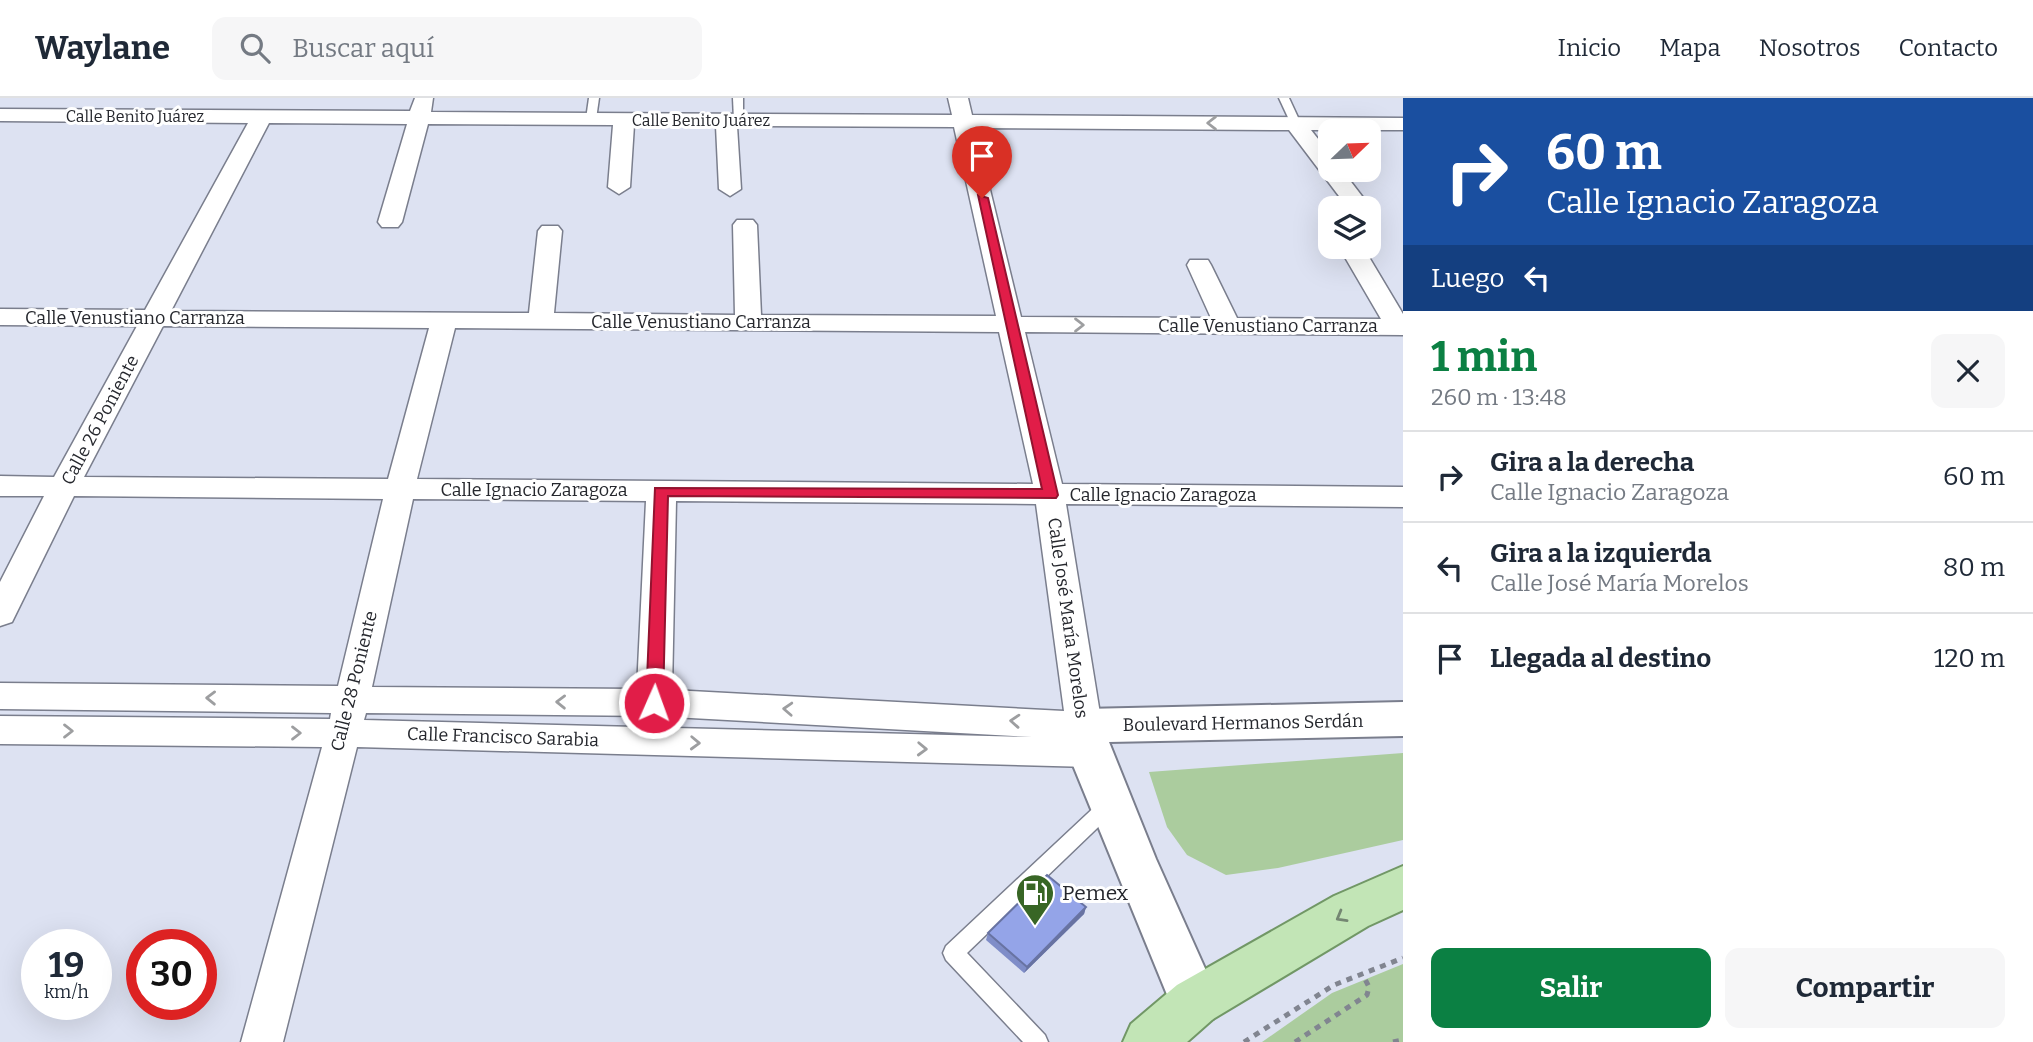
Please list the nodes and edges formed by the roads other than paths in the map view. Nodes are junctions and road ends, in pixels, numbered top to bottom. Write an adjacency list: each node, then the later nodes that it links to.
1 (738, 98): 11 (lane)
2 (1240, 98): 12 (street)
3 (1284, 98): 13 (lane)
4 (379, 108): 5 (street, Calle Benito Juárez); 9 (street, Calle Benito Juárez)
5 (422, 108): 6 (street, Calle Benito Juárez); 20 (street)
6 (593, 108): 10 (street, Calle Benito Juárez)
7 (961, 110): 11 (street, Calle Benito Juárez); 12 (street, Calle Benito Juárez, one-way to 7); 30 (street, Calle José María Morelos)
8 (0, 115): 9 (street, Calle Benito Juárez)
9 (262, 116): 26 (street, Calle 26 Poniente)
10 (624, 119): 11 (street, Calle Benito Juárez); 17 (street)
11 (733, 120): 18 (street)
12 (1253, 124): 13 (street, Calle Benito Juárez)
13 (1296, 124): 14 (street, Calle Benito Juárez); 15 (street)
14 (1403, 124)
15 (1318, 153)
16 (1340, 182): 19 (street)
17 (619, 187)
18 (730, 189)
19 (1351, 196)
20 (390, 222)
21 (745, 225): 29 (street)
22 (550, 231): 28 (street)
23 (1358, 259): 32 (street)
24 (1199, 265): 31 (street)
25 (0, 317): 26 (street, Calle Venustiano Carranza)
26 (155, 318): 27 (street, Calle Venustiano Carranza); 34 (street, Calle 26 Poniente)
27 (444, 320): 28 (street, Calle Venustiano Carranza); 35 (street, Calle 28 Poniente)
28 (541, 321): 29 (street, Calle Venustiano Carranza)
29 (748, 323): 30 (street, Calle Venustiano Carranza)
30 (1011, 324): 31 (street, Calle Venustiano Carranza, one-way to 31); 37 (street, Calle José María Morelos)
31 (1228, 326): 32 (street, Calle Venustiano Carranza)
32 (1401, 327)
33 (0, 486): 34 (street, Calle Ignacio Zaragoza)
34 (64, 486): 35 (street, Calle Ignacio Zaragoza); 39 (street, Calle 26 Poniente)
35 (400, 489): 36 (street, Calle Ignacio Zaragoza); 42 (street, Calle 28 Poniente)
36 (661, 491): 37 (street, Calle Ignacio Zaragoza); 41 (street)
37 (1051, 495): 38 (street, Calle Ignacio Zaragoza); 45 (street, Calle José María Morelos)
38 (1403, 497)
39 (0, 614)
40 (0, 696): 42 (street, Calle Francisco Sarabia, one-way to 40)
41 (654, 703): 42 (street, Calle Francisco Sarabia, one-way to 42); 45 (street, Calle Francisco Sarabia, one-way to 41)
42 (347, 716): 44 (street, Calle Francisco Sarabia, one-way to 42); 45 (street, Calle Francisco Sarabia, one-way to 45); 49 (street, Calle 28 Poniente)
43 (1403, 719): 45 (street, Boulevard Hermanos Serdán)
44 (0, 730)
45 (1087, 740): 46 (street, Calle José María Morelos)
46 (1111, 803): 48 (street, Calle José María Morelos); 50 (lane)
47 (1403, 887): 48 (main road, one-way to 48)
48 (1195, 1002): 51 (main road)
49 (262, 1042)
50 (1037, 1042)
51 (1149, 1042)

